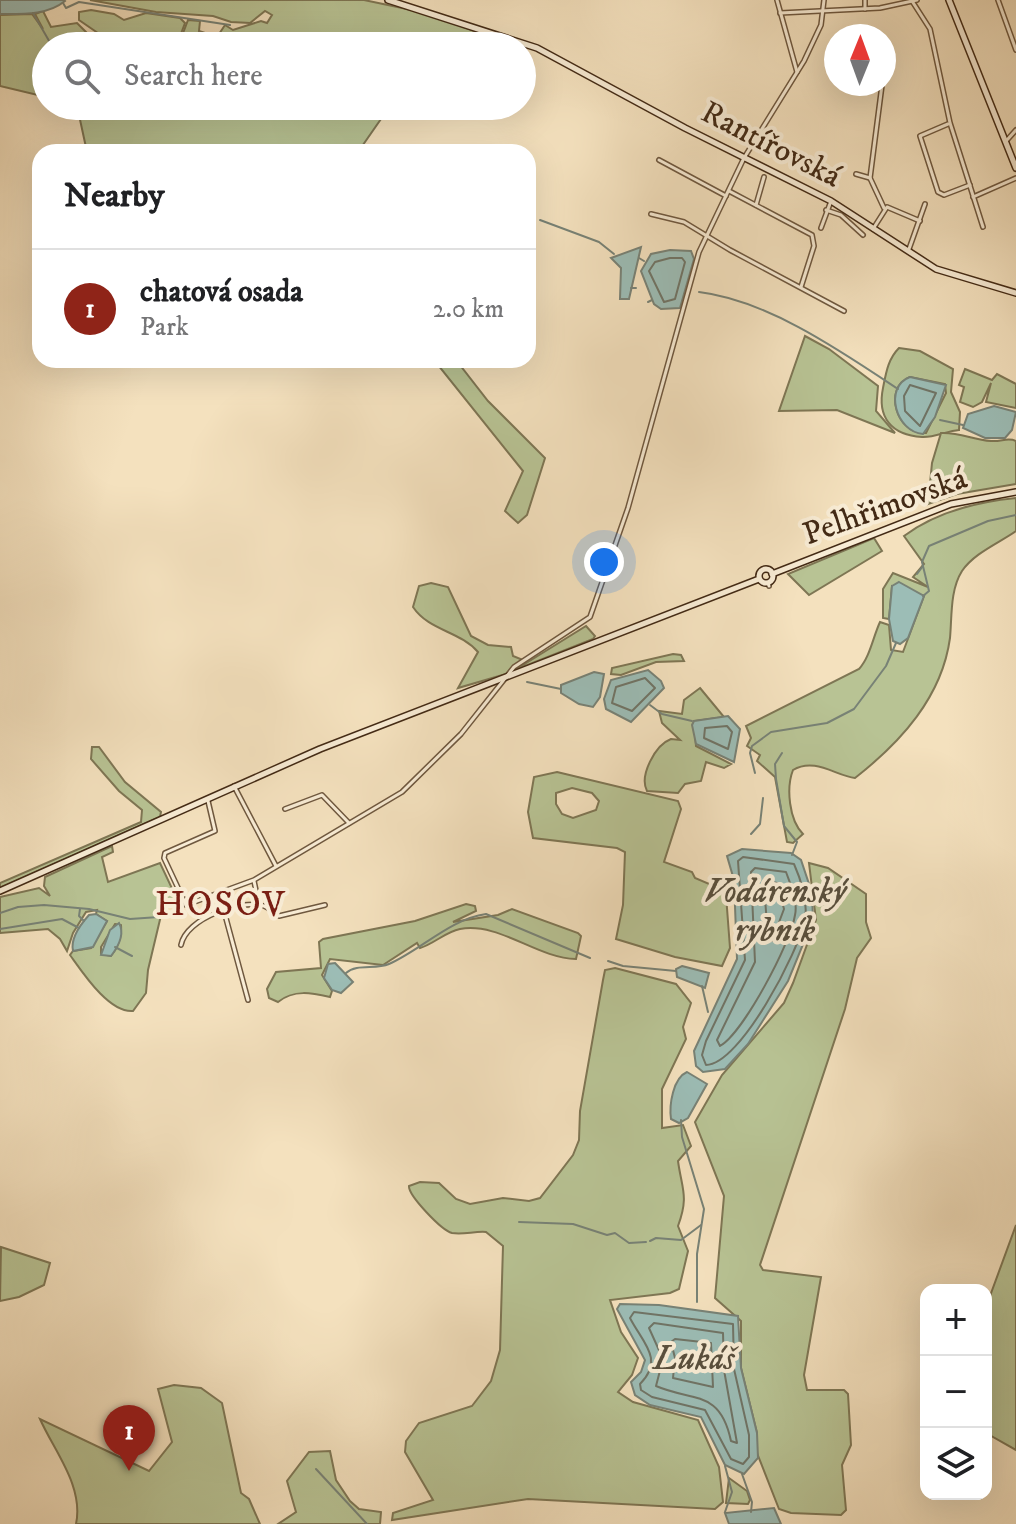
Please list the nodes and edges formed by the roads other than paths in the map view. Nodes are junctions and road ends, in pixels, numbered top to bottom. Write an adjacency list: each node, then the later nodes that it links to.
1 (388, 0): 12 (main road, Rantířovská)
2 (777, 0): 11 (street)
3 (824, 0): 10 (street)
4 (865, 0): 9 (street)
5 (949, 0): 19 (main road)
6 (998, 0): 14 (street)
7 (906, 1): 8 (street); 9 (street)
8 (915, 1): 17 (street)
9 (865, 9): 10 (street)
10 (822, 10): 11 (street); 15 (street)
11 (780, 13): 15 (street)
12 (493, 32)
13 (536, 48): 20 (main road, Rantířovská)
14 (1016, 50)
15 (797, 72): 20 (street)
16 (881, 96): 25 (street)
17 (950, 123): 27 (street); 27 (street)
18 (1016, 130): 19 (street)
19 (1003, 142): 22 (main road)
20 (744, 158): 28 (street); 30 (main road, Rantířovská)
21 (659, 160): 28 (street)
22 (1016, 168)
23 (856, 174): 25 (street)
24 (764, 177): 32 (street)
25 (870, 178): 33 (street)
26 (1016, 178): 29 (street)
27 (970, 185): 29 (street)
28 (727, 194): 32 (street); 40 (street)
29 (973, 197): 37 (street)
30 (831, 201): 34 (street); 39 (main road, Rantířovská)
31 (925, 204): 36 (street)
32 (756, 205): 43 (street)
33 (884, 208): 36 (street); 39 (street)
34 (826, 210): 38 (street); 41 (street)
35 (651, 214): 40 (street)
36 (920, 221): 42 (street)
37 (983, 227)
38 (821, 228)
39 (873, 229): 42 (main road, Rantířovská)
40 (708, 235): 43 (street); 49 (street)
41 (863, 235)
42 (907, 253): 44 (main road, Rantířovská)
43 (801, 287): 45 (street)
44 (1016, 293)
45 (844, 311)
46 (1016, 492): 47 (main road, Pelhřimovská)
47 (772, 574): 48 (main road, Pelhřimovská); 48 (main road)
48 (759, 579): 49 (main road)
49 (505, 678): 50 (main road); 53 (street)
50 (234, 786): 51 (main road); 54 (street)
51 (208, 798): 56 (main road); 57 (street)
52 (285, 809): 53 (street)
53 (349, 823): 54 (street)
54 (276, 866): 55 (street)
55 (254, 880): 57 (street); 58 (street)
56 (0, 891)
57 (227, 893): 60 (street)
58 (259, 905): 59 (street); 60 (street)
59 (325, 905)
60 (227, 911): 61 (street); 62 (street)
61 (181, 945)
62 (248, 1000)

